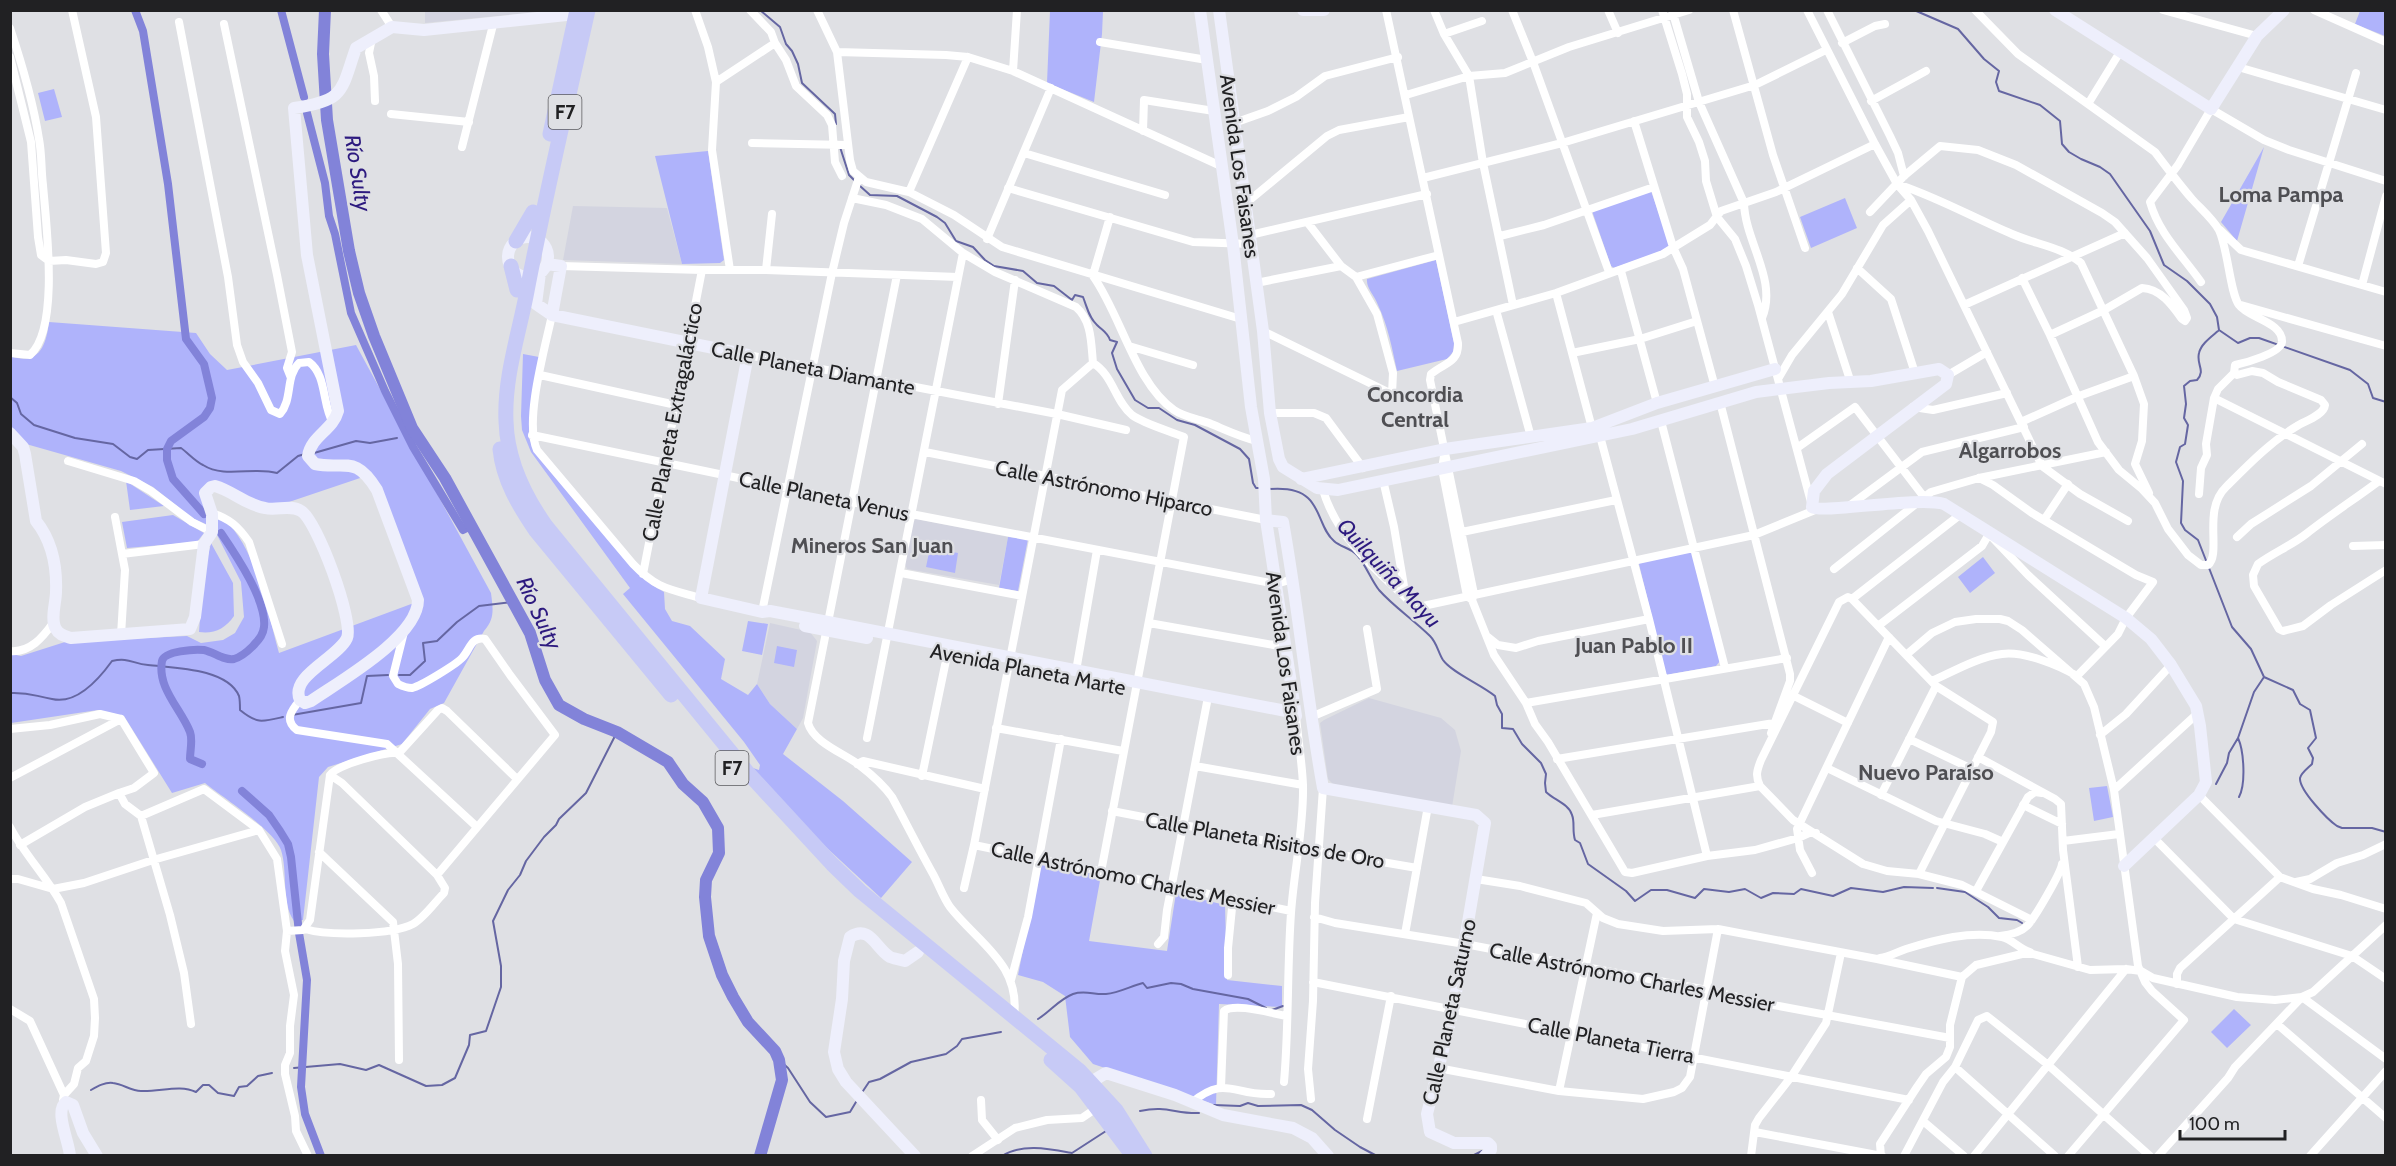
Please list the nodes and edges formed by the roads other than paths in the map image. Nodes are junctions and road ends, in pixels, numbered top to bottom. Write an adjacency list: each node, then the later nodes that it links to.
1 (72, 10): 123 (street)
2 (381, 10): 32 (street)
3 (695, 10): 55 (street)
4 (750, 10): 40 (street)
5 (1017, 10): 51 (street)
6 (1200, 10): 48 (street, Avenida Los Faisanes)
7 (1219, 10): 72 (street, Avenida Los Faisanes)
8 (1303, 10): 9 (street)
9 (1324, 10)
10 (1386, 10): 47 (street)
11 (1434, 10): 35 (street)
12 (1512, 10): 49 (street)
13 (1608, 10): 34 (street)
14 (1689, 10): 25 (street)
15 (1733, 10): 56 (street)
16 (1807, 10): 42 (street)
17 (1827, 10): 41 (street)
18 (1975, 10): 63 (street)
19 (2055, 10): 44 (street)
20 (2163, 10): 36 (street)
21 (2284, 10): 36 (street)
22 (2314, 10): 39 (street)
23 (816, 11): 43 (street)
24 (581, 12): 27 (street); 105 (highway, F7)
25 (1673, 13): 26 (street); 62 (street)
26 (1663, 14): 34 (street); 64 (street)
27 (494, 21): 32 (street); 71 (street)
28 (1482, 21): 35 (street)
29 (179, 22): 176 (street)
30 (224, 24): 176 (street)
31 (1886, 24): 41 (street)
32 (392, 27): 37 (street)
33 (10, 28): 123 (street)
34 (1618, 33): 49 (street)
35 (1444, 34): 54 (street)
36 (2257, 36): 50 (street)
37 (372, 37): 60 (street); 193 (street)
38 (1100, 42): 48 (street)
39 (2385, 42)
40 (775, 43): 55 (street); 77 (street)
41 (1842, 43): 61 (street)
42 (1826, 50): 56 (street); 76 (street)
43 (837, 52): 46 (street); 78 (street)
44 (2120, 52): 63 (street); 65 (street)
45 (10, 57): 123 (street)
46 (968, 57): 51 (street); 95 (street)
47 (1398, 57): 58 (street); 72 (street)
48 (1207, 60): 67 (street, Avenida Los Faisanes)
49 (1533, 62): 54 (street); 75 (street)
50 (2238, 67): 59 (street); 65 (street)
51 (1014, 71): 57 (street)
52 (1926, 71): 61 (street)
53 (2356, 73): 59 (street)
54 (1469, 76): 58 (street); 81 (street)
55 (716, 82): 130 (street)
56 (1755, 85): 62 (street); 94 (street)
57 (1051, 88): 73 (street); 80 (street)
58 (1406, 95): 69 (street)
59 (2348, 99): 66 (street); 82 (street)
60 (375, 101)
61 (1871, 101): 87 (street)
62 (1699, 102): 64 (street); 101 (street)
63 (2088, 104): 85 (street)
64 (1686, 106): 70 (street); 108 (street)
65 (2211, 109): 82 (street); 85 (street)
66 (2385, 110)
67 (1214, 111): 73 (street); 83 (street, Avenida Los Faisanes)
68 (391, 114): 71 (street)
69 (1409, 117): 89 (street); 102 (street)
70 (1634, 121): 75 (street); 92 (street)
71 (469, 122): 79 (street)
72 (1234, 123): 84 (street, Avenida Los Faisanes)
73 (1143, 131): 83 (street)
74 (752, 143): 77 (street)
75 (1562, 143): 81 (street); 103 (street)
76 (1875, 144): 91 (street); 94 (street)
77 (833, 145): 78 (street); 86 (street)
78 (848, 145): 88 (street)
79 (462, 147)
80 (1024, 153): 93 (street); 96 (street)
81 (1484, 163): 89 (street); 112 (street)
82 (2329, 164): 90 (street); 127 (street)
83 (1222, 169): 84 (street); 116 (street, Avenida Los Faisanes)
84 (1241, 171): 102 (street, Avenida Los Faisanes)
85 (2170, 174): 110 (street); 142 (street)
86 (842, 176)
87 (1904, 176): 91 (street); 111 (street)
88 (859, 177): 95 (street); 99 (street)
89 (1423, 178): 97 (street)
90 (2385, 181)
91 (1897, 184): 100 (street); 104 (street); 119 (street)
92 (1654, 187): 103 (street); 117 (street)
93 (1008, 188): 107 (street); 113 (street)
94 (1785, 188): 101 (street); 118 (street)
95 (909, 192): 113 (street)
96 (1165, 195)
97 (1427, 195): 109 (street); 121 (street)
98 (2385, 196): 144 (street)
99 (852, 198): 120 (street); 134 (street)
100 (1911, 200): 128 (street); 147 (street)
101 (1744, 203): 108 (street); 154 (street)
102 (1245, 204): 114 (street, Avenida Los Faisanes)
103 (1587, 210): 112 (street); 133 (street)
104 (1870, 212)
105 (538, 213): 115 (highway); 115 (highway, F7)
106 (772, 214): 131 (street)
107 (1110, 217): 116 (street); 136 (street)
108 (1717, 217): 117 (street); 154 (street)
109 (1308, 223): 114 (street); 126 (street)
110 (2218, 228): 127 (street); 148 (street)
111 (2126, 233): 122 (street); 151 (street)
112 (1500, 236): 149 (street)
113 (987, 239): 136 (street)
114 (1250, 240): 116 (street); 143 (street, Avenida Los Faisanes)
115 (531, 241): 137 (highway, F7); 137 (street); 137 (street)
116 (1233, 245): 155 (street, Avenida Los Faisanes)
117 (1673, 247): 132 (street); 156 (street)
118 (1805, 248)
119 (2054, 249): 122 (street); 124 (street)
120 (963, 253): 138 (street); 141 (street)
121 (1439, 255): 139 (street); 157 (street)
122 (2071, 256): 124 (street); 151 (street)
123 (50, 261): 165 (street)
124 (2054, 264): 140 (street)
125 (561, 266): 129 (street); 137 (street); 153 (street)
126 (1341, 266): 139 (street); 143 (street)
127 (2298, 266): 144 (street)
128 (1857, 268): 152 (street); 171 (street)
129 (702, 270): 130 (street); 161 (street, Calle Planeta Extragaláctico)
130 (730, 270): 131 (street)
131 (766, 270): 134 (street)
132 (1621, 271): 133 (street); 160 (street)
133 (1609, 272): 146 (street)
134 (832, 273): 135 (street); 170 (street)
135 (897, 275): 138 (street); 178 (street)
136 (1093, 275): 155 (street); 162 (street)
137 (527, 277): 153 (street); 390 (highway, F7); 412 (highway, F7)
138 (958, 277): 181 (street)
139 (1356, 278): 158 (street)
140 (2022, 278): 147 (street); 159 (street)
141 (1015, 280): 168 (street); 187 (street)
142 (2201, 282)
143 (1256, 283): 158 (street, Avenida Los Faisanes)
144 (2362, 285): 145 (street)
145 (2385, 292)
146 (1556, 293): 149 (street); 166 (street)
147 (1964, 304): 164 (street)
148 (2238, 304): 163 (street); 172 (street)
149 (1514, 305): 150 (street)
150 (1496, 310): 157 (street); 201 (street)
151 (2104, 310): 159 (street); 175 (street)
152 (1828, 312): 177 (street); 179 (street)
153 (552, 315): 161 (street, Calle Planeta Diamante); 173 (street)
154 (1761, 319): 177 (street)
155 (1241, 321): 158 (street); 202 (street, Avenida Los Faisanes)
156 (1696, 321): 160 (street); 180 (street)
157 (1454, 322): 205 (street)
158 (1262, 326): 190 (street, Avenida Los Faisanes)
159 (2050, 335): 183 (street)
160 (1640, 339): 166 (street); 186 (street)
161 (688, 344): 167 (street, Calle Planeta Diamante); 188 (street, Calle Planeta Extragaláctico)
162 (1129, 346): 169 (street); 202 (street)
163 (2385, 346)
164 (1987, 352): 174 (street); 182 (street)
165 (10, 353)
166 (1572, 353): 196 (street)
167 (748, 355): 170 (street, Calle Planeta Diamante); 215 (street)
168 (1093, 363): 191 (street); 228 (street)
169 (1193, 365)
170 (812, 368): 178 (street, Calle Planeta Diamante); 222 (street)
171 (1915, 373): 174 (street); 179 (street)
172 (2234, 373): 184 (street); 198 (street)
173 (540, 375): 188 (street); 199 (street)
174 (1948, 375): 189 (street)
175 (2134, 376): 183 (street); 229 (street)
176 (291, 378): 193 (street)
177 (1777, 379): 179 (street); 180 (street); 185 (street); 204 (street)
178 (875, 380): 181 (street, Calle Planeta Diamante); 227 (street)
179 (1851, 382)
180 (1715, 387): 186 (street)
181 (937, 392): 187 (street, Calle Planeta Diamante); 206 (street)
182 (2007, 393): 189 (street); 194 (street)
183 (2079, 396): 194 (street); 207 (street)
184 (2214, 398): 198 (street); 224 (street)
185 (1720, 402): 192 (street); 243 (street)
186 (1657, 403): 196 (street)
187 (998, 404): 191 (street, Calle Planeta Diamante)
188 (676, 405): 210 (street, Calle Planeta Extragaláctico)
189 (1912, 407): 200 (street)
190 (1270, 413): 213 (street); 218 (street, Avenida Los Faisanes)
191 (1057, 414): 195 (street, Calle Planeta Diamante); 216 (street)
192 (1661, 421): 196 (street); 249 (street)
193 (333, 423): 273 (street)
194 (2023, 425): 211 (street); 212 (street)
195 (1126, 430)
196 (1596, 432): 201 (street); 214 (street); 226 (street)
197 (10, 433): 269 (street)
198 (2285, 433): 209 (street); 229 (street)
199 (532, 435): 210 (street, Calle Planeta Venus); 257 (street, Avenida Planeta Marte)
200 (1877, 436): 204 (street); 212 (street); 230 (street)
201 (1531, 437): 205 (street)
202 (1257, 441): 236 (street, Avenida Los Faisanes)
203 (2362, 444): 209 (street)
204 (1797, 448): 230 (street)
205 (1445, 449): 213 (street); 214 (street)
206 (925, 452): 216 (street, Calle Astrónomo Hiparco); 233 (street)
207 (2106, 452): 211 (street); 229 (street)
208 (68, 461): 240 (street)
209 (2340, 462): 220 (street); 245 (street)
210 (664, 463): 215 (street, Calle Planeta Venus); 257 (street, Calle Planeta Extragaláctico)
211 (2042, 466): 217 (street); 221 (street)
212 (1901, 467): 225 (street); 231 (street)
213 (1363, 468): 218 (street)
214 (1446, 468): 219 (street); 241 (street); 261 (street)
215 (724, 476): 222 (street, Calle Planeta Venus); 262 (street)
216 (1046, 476): 228 (street, Calle Astrónomo Hiparco); 244 (street)
217 (1978, 478): 225 (street); 237 (street)
218 (1301, 479): 223 (street)
219 (1383, 480): 223 (street); 263 (street)
220 (2382, 482): 255 (street)
221 (2068, 484): 237 (street); 238 (street)
222 (787, 488): 227 (street, Calle Planeta Venus); 265 (street)
223 (1323, 490): 263 (street)
224 (2199, 494)
225 (1921, 499): 231 (street); 234 (street); 254 (street)
226 (1616, 500): 241 (street); 252 (street)
227 (852, 501): 233 (street, Calle Planeta Venus); 270 (street)
228 (1171, 502): 236 (street, Calle Astrónomo Hiparco); 253 (street)
229 (2155, 503)
230 (1813, 506): 231 (street); 243 (street)
231 (1849, 506)
232 (212, 513): 240 (street); 278 (street); 294 (street)
233 (911, 514): 244 (street, Calle Planeta Venus); 256 (street)
234 (1961, 514): 242 (street); 264 (street)
235 (115, 517): 251 (street)
236 (1266, 520): 239 (street, Calle Astrónomo Hiparco); 259 (street, Avenida Los Faisanes)
237 (2044, 520): 266 (street)
238 (2128, 521)
239 (1283, 522): 258 (street, Avenida Los Faisanes)
240 (212, 532): 246 (street)
241 (1462, 532): 261 (street)
242 (1989, 534): 266 (street); 271 (street); 279 (street)
243 (1754, 535): 249 (street); 284 (street)
244 (1034, 537): 250 (street, Calle Planeta Venus); 260 (street)
245 (2237, 537)
246 (204, 544): 251 (street); 274 (street)
247 (2385, 545): 248 (street)
248 (2354, 546)
249 (1693, 548): 252 (street); 287 (street)
250 (1097, 550): 253 (street, Calle Planeta Venus); 288 (street)
251 (122, 554): 274 (street)
252 (1634, 560): 261 (street); 267 (street)
253 (1160, 562): 259 (street, Calle Planeta Venus); 268 (street)
254 (1834, 568)
255 (2385, 570)
256 (901, 573): 260 (street); 277 (street)
257 (643, 574): 262 (street, Avenida Planeta Marte)
258 (1293, 579): 259 (street, Calle Planeta Venus); 299 (street, Avenida Los Faisanes)
259 (1276, 584): 280 (street, Avenida Los Faisanes)
260 (1022, 596): 285 (street)
261 (1471, 596): 263 (street); 275 (street)
262 (701, 598): 265 (street, Avenida Planeta Marte)
263 (1406, 598)
264 (1852, 599): 271 (street); 293 (street)
265 (762, 612): 270 (street, Avenida Planeta Marte)
266 (2126, 618): 279 (street); 286 (street)
267 (1649, 619): 275 (street); 290 (street)
268 (1149, 622): 280 (street); 292 (street)
269 (53, 623): 274 (street); 282 (street)
270 (827, 626): 277 (street, Avenida Planeta Marte); 315 (street)
271 (1878, 626): 276 (street)
272 (1367, 629): 299 (street, Avenida Planeta Marte)
273 (404, 632): 294 (street); 322 (street)
274 (122, 635)
275 (1488, 636): 296 (street)
276 (1889, 637): 283 (street); 302 (street)
277 (887, 638): 281 (street, Avenida Planeta Marte); 306 (street)
278 (282, 644)
279 (2106, 646): 289 (street)
280 (1285, 647): 298 (street, Avenida Los Faisanes)
281 (949, 649): 285 (street, Avenida Planeta Marte); 320 (street)
282 (10, 651)
283 (1906, 655): 289 (street); 291 (street)
284 (1787, 658): 287 (street); 301 (street)
285 (1009, 661): 288 (street, Avenida Planeta Marte); 292 (street, Avenida Planeta Marte); 303 (street)
286 (2171, 665): 297 (street); 305 (street)
287 (1725, 668): 290 (street)
288 (1076, 671): 292 (street, Avenida Planeta Marte)
289 (2077, 676): 291 (street); 305 (street)
290 (1663, 679): 296 (street); 307 (street)
291 (1934, 684): 309 (street); 313 (street)
292 (1135, 686): 295 (street, Avenida Planeta Marte); 311 (street)
293 (1794, 696): 302 (street); 310 (street)
294 (300, 700): 312 (street)
295 (1207, 701): 298 (street, Avenida Planeta Marte); 316 (street)
296 (1526, 703): 314 (street)
297 (2198, 713): 327 (street); 331 (street)
298 (1296, 716): 299 (street, Avenida Planeta Marte); 323 (street, Avenida Los Faisanes)
299 (1311, 717): 325 (street, Avenida Los Faisanes)
300 (121, 719): 304 (street); 321 (street); 328 (street)
301 (1774, 723): 307 (street); 310 (street)
302 (1848, 723): 317 (street)
303 (996, 728): 308 (street); 326 (street)
304 (10, 729)
305 (2100, 735): 327 (street)
306 (867, 738)
307 (1678, 738): 314 (street); 332 (street)
308 (1061, 739): 311 (street); 358 (street)
309 (1909, 739): 318 (street); 330 (street)
310 (1768, 745): 324 (street)
311 (1123, 751): 335 (street)
312 (399, 753): 319 (street); 322 (street); 343 (street)
313 (1978, 757): 318 (street); 329 (street)
314 (1557, 759): 336 (street)
315 (857, 764): 320 (street); 402 (street)
316 (1195, 766): 323 (street); 341 (street)
317 (1827, 768): 330 (street); 339 (street)
318 (1972, 769): 338 (street)
319 (330, 775): 356 (street); 364 (street)
320 (922, 776): 326 (street)
321 (10, 778)
322 (517, 779): 343 (street)
323 (1303, 785): 354 (street, Avenida Los Faisanes)
324 (1760, 786): 332 (street); 339 (street)
325 (1323, 788): 334 (street); 355 (street, Avenida Los Faisanes)
326 (985, 789): 352 (street)
327 (2114, 790): 346 (street)
328 (119, 793): 337 (street); 351 (street)
329 (2043, 793): 333 (street); 340 (street)
330 (1881, 795): 338 (street)
331 (2199, 795): 348 (street); 366 (street)
332 (1694, 799): 336 (street); 357 (street)
333 (2023, 805): 340 (street); 349 (street)
334 (1428, 806): 361 (street); 368 (street, Calle Planeta Saturno)
335 (1112, 811): 341 (street, Calle Planeta Risitos de Oro); 362 (street)
336 (1592, 815): 357 (street)
337 (141, 816): 344 (street); 359 (street)
338 (1944, 823): 349 (street); 365 (street)
339 (1799, 824): 345 (street); 347 (street)
340 (2062, 824): 353 (street)
341 (1184, 825): 354 (street, Calle Planeta Risitos de Oro); 370 (street)
342 (10, 827): 351 (street)
343 (477, 827): 364 (street)
344 (259, 830): 359 (street); 385 (street)
345 (1816, 833): 347 (street); 365 (street)
346 (2119, 834): 353 (street); 360 (street)
347 (1798, 838): 357 (street); 363 (street)
348 (2154, 838): 360 (street); 379 (street)
349 (2003, 842): 373 (street)
350 (2385, 844): 369 (street)
351 (20, 845): 372 (street)
352 (975, 845): 358 (street, Calle Astrónomo Charles Messier); 371 (street)
353 (2063, 846): 380 (street); 396 (street)
354 (1299, 847): 355 (street, Calle Planeta Risitos de Oro); 376 (street, Avenida Los Faisanes)
355 (1318, 851): 361 (street, Calle Planeta Risitos de Oro); 378 (street, Avenida Los Faisanes)
356 (319, 852): 382 (street); 383 (street)
357 (1707, 856)
358 (1037, 858): 362 (street, Calle Astrónomo Charles Messier); 402 (street)
359 (153, 860): 372 (street); 413 (street)
360 (2124, 866): 398 (street)
361 (1417, 868): 386 (street)
362 (1101, 872): 370 (street, Calle Astrónomo Charles Messier)
363 (1812, 873)
364 (437, 874): 383 (street)
365 (1919, 874): 373 (street)
366 (2280, 877): 369 (street); 379 (street)
367 (10, 879): 372 (street)
368 (1476, 879): 377 (street); 389 (street, Calle Planeta Saturno)
369 (2296, 882): 375 (street)
370 (1172, 887): 374 (street, Calle Astrónomo Charles Messier); 388 (street)
371 (964, 888)
372 (53, 889): 433 (street)
373 (1976, 891): 380 (street)
374 (1233, 898): 376 (street, Calle Astrónomo Charles Messier); 399 (street)
375 (2385, 909)
376 (1291, 911): 411 (street, Avenida Los Faisanes)
377 (1597, 913): 384 (street); 395 (street)
378 (1314, 917): 386 (street, Calle Astrónomo Charles Messier); 403 (street, Avenida Los Faisanes)
379 (2234, 919): 393 (street); 404 (street)
380 (2032, 920): 387 (street)
381 (2385, 925): 393 (street)
382 (304, 929): 383 (street); 385 (street)
383 (395, 929): 419 (street)
384 (1718, 929): 391 (street); 405 (street)
385 (287, 931): 449 (street)
386 (1405, 934): 389 (street, Calle Astrónomo Charles Messier)
387 (1997, 936): 392 (street); 394 (street)
388 (1158, 944)
389 (1464, 944): 395 (street, Calle Astrónomo Charles Messier); 409 (street, Calle Planeta Saturno)
390 (918, 951): 438 (highway, F7); 446 (street)
391 (1841, 953): 394 (street); 410 (street)
392 (2033, 954): 396 (street); 400 (street)
393 (2352, 956): 401 (street); 407 (street)
394 (1877, 959): 400 (street)
395 (1586, 967): 405 (street, Calle Astrónomo Charles Messier); 415 (street)
396 (2078, 967): 397 (street)
397 (2126, 969): 398 (street); 421 (street)
398 (2141, 971): 404 (street); 440 (street)
399 (1228, 975)
400 (1962, 977): 416 (street)
401 (2385, 979)
402 (1011, 980): 412 (street)
403 (1313, 982): 406 (street, Calle Planeta Tierra); 434 (street, Avenida Los Faisanes)
404 (2177, 984): 407 (street)
405 (1707, 990): 410 (street, Calle Astrónomo Charles Messier); 417 (street)
406 (1391, 996): 409 (street, Calle Planeta Tierra); 442 (street)
407 (2302, 997): 414 (street); 418 (street)
408 (10, 1009): 433 (street)
409 (1454, 1010): 415 (street, Calle Planeta Tierra); 423 (street, Calle Planeta Saturno)
410 (1828, 1015): 416 (street, Calle Astrónomo Charles Messier); 425 (street)
411 (1287, 1016): 428 (street, Avenida Los Faisanes); 429 (street)
412 (1014, 1017): 426 (highway, F7)
413 (191, 1024)
414 (2277, 1024): 432 (street); 464 (street)
415 (1572, 1032): 417 (street, Calle Planeta Tierra); 430 (street)
416 (1950, 1038): 420 (street)
417 (1695, 1057): 425 (street, Calle Planeta Tierra); 430 (street)
418 (2385, 1059)
419 (399, 1060)
420 (1942, 1061): 427 (street); 436 (street)
421 (2047, 1064): 422 (street); 439 (street); 440 (street)
422 (1955, 1067): 427 (street); 439 (street)
423 (1438, 1068): 430 (street); 455 (street, Calle Planeta Saturno)
424 (2385, 1071): 432 (street)
425 (1791, 1077): 436 (street, Calle Planeta Tierra); 444 (street)
426 (1091, 1082): 437 (street); 453 (highway, F7)
427 (1943, 1082): 443 (street)
428 (1284, 1083)
429 (1221, 1087): 431 (street); 437 (street)
430 (1559, 1091)
431 (1271, 1094)
432 (2362, 1097): 441 (street); 465 (street)
433 (63, 1099): 447 (street); 448 (street)
434 (1311, 1099)
435 (981, 1100): 445 (street)
436 (1910, 1100): 457 (street)
437 (1191, 1103): 454 (street)
438 (1098, 1107): 445 (street); 452 (highway, F7)
439 (2008, 1113): 460 (street); 461 (street)
440 (2103, 1113): 462 (street); 463 (street)
441 (2385, 1118)
442 (1367, 1119)
443 (1923, 1121): 458 (street); 459 (street)
444 (1755, 1132): 456 (street); 457 (street)
445 (998, 1140): 451 (street)
446 (913, 1153): 450 (street)
447 (70, 1155)
448 (96, 1155)
449 (308, 1155)
450 (926, 1155)
451 (972, 1155)
452 (1133, 1155)
453 (1145, 1155)
454 (1328, 1155)
455 (1485, 1155)
456 (1751, 1155)
457 (1881, 1155)
458 (1904, 1155)
459 (1964, 1155)
460 (1974, 1155)
461 (2055, 1155)
462 (2068, 1155)
463 (2150, 1155)
464 (2158, 1155)
465 (2310, 1155)

